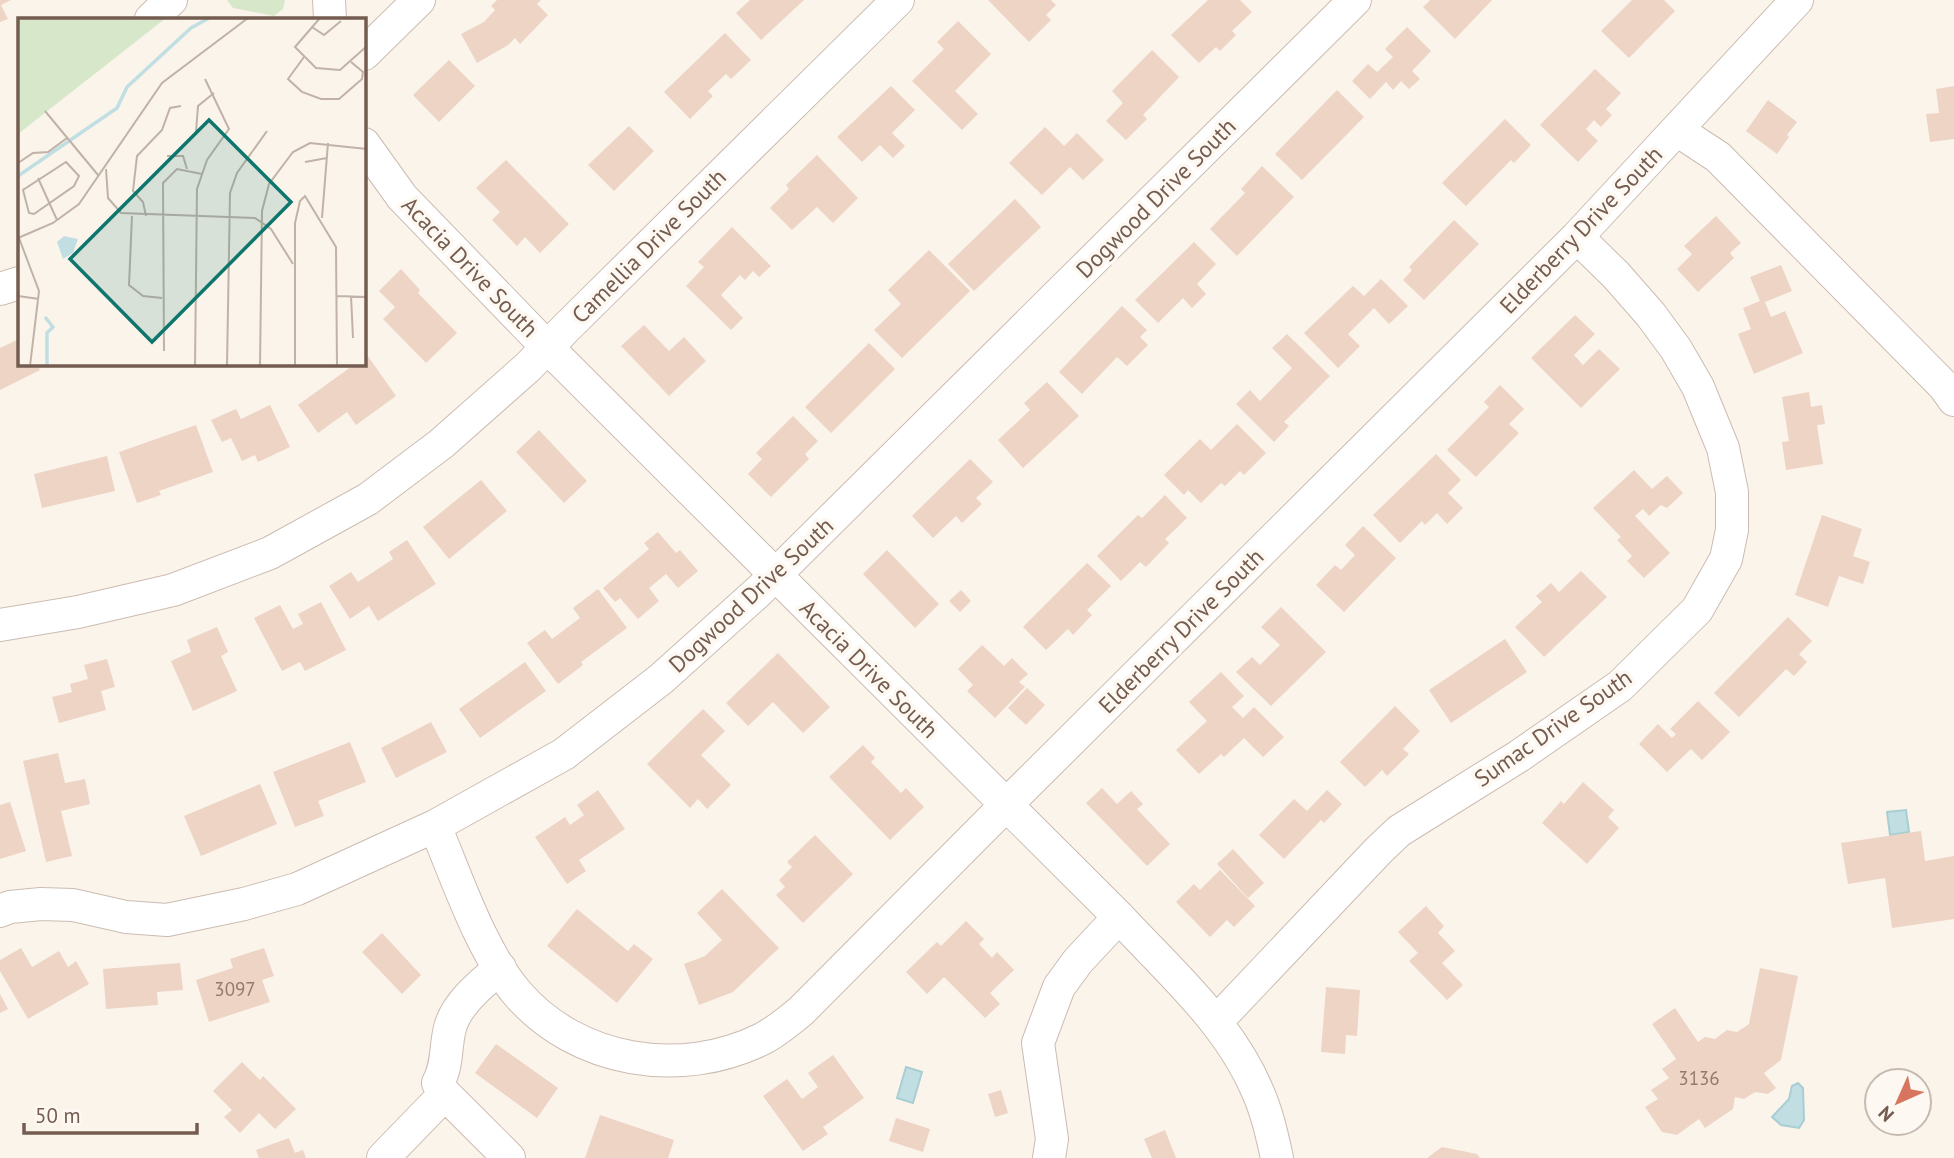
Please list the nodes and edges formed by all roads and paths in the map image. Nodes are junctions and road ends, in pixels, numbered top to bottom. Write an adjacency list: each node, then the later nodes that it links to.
1 (171, 0): 7 (street)
2 (329, 0): 8 (street)
3 (419, 0): 9 (street)
4 (898, 0): 15 (street, Camellia Drive South)
5 (1355, 0): 17 (street, Dogwood Drive South)
6 (1797, 0): 10 (street, Elderberry Drive South)
7 (152, 18)
8 (330, 18)
9 (366, 52)
10 (1677, 130): 12 (street, Elderberry Drive South); 16 (street)
11 (366, 147): 15 (street, Acacia Drive South)
12 (1577, 237): 19 (street, Elderberry Drive South); 24 (street, Sumac Drive South)
13 (18, 283): 14 (street)
14 (0, 289)
15 (548, 348): 17 (street, Acacia Drive South); 18 (street, Camellia Drive South)
16 (1954, 400)
17 (775, 576): 19 (street, Acacia Drive South); 20 (street, Dogwood Drive South)
18 (0, 625)
19 (1006, 805): 22 (street, Acacia Drive South); 23 (street, Elderberry Drive South)
20 (435, 826): 21 (street, Dogwood Drive South); 23 (street, Elderberry Drive South)
21 (0, 911)
22 (1119, 918): 24 (street, Acacia Drive South); 28 (street)
23 (500, 968): 25 (street)
24 (1216, 1022): 29 (street, Acacia Drive South)
25 (445, 1094): 26 (street); 27 (street)
26 (383, 1158)
27 (509, 1158)
28 (1049, 1158)
29 (1277, 1158)

